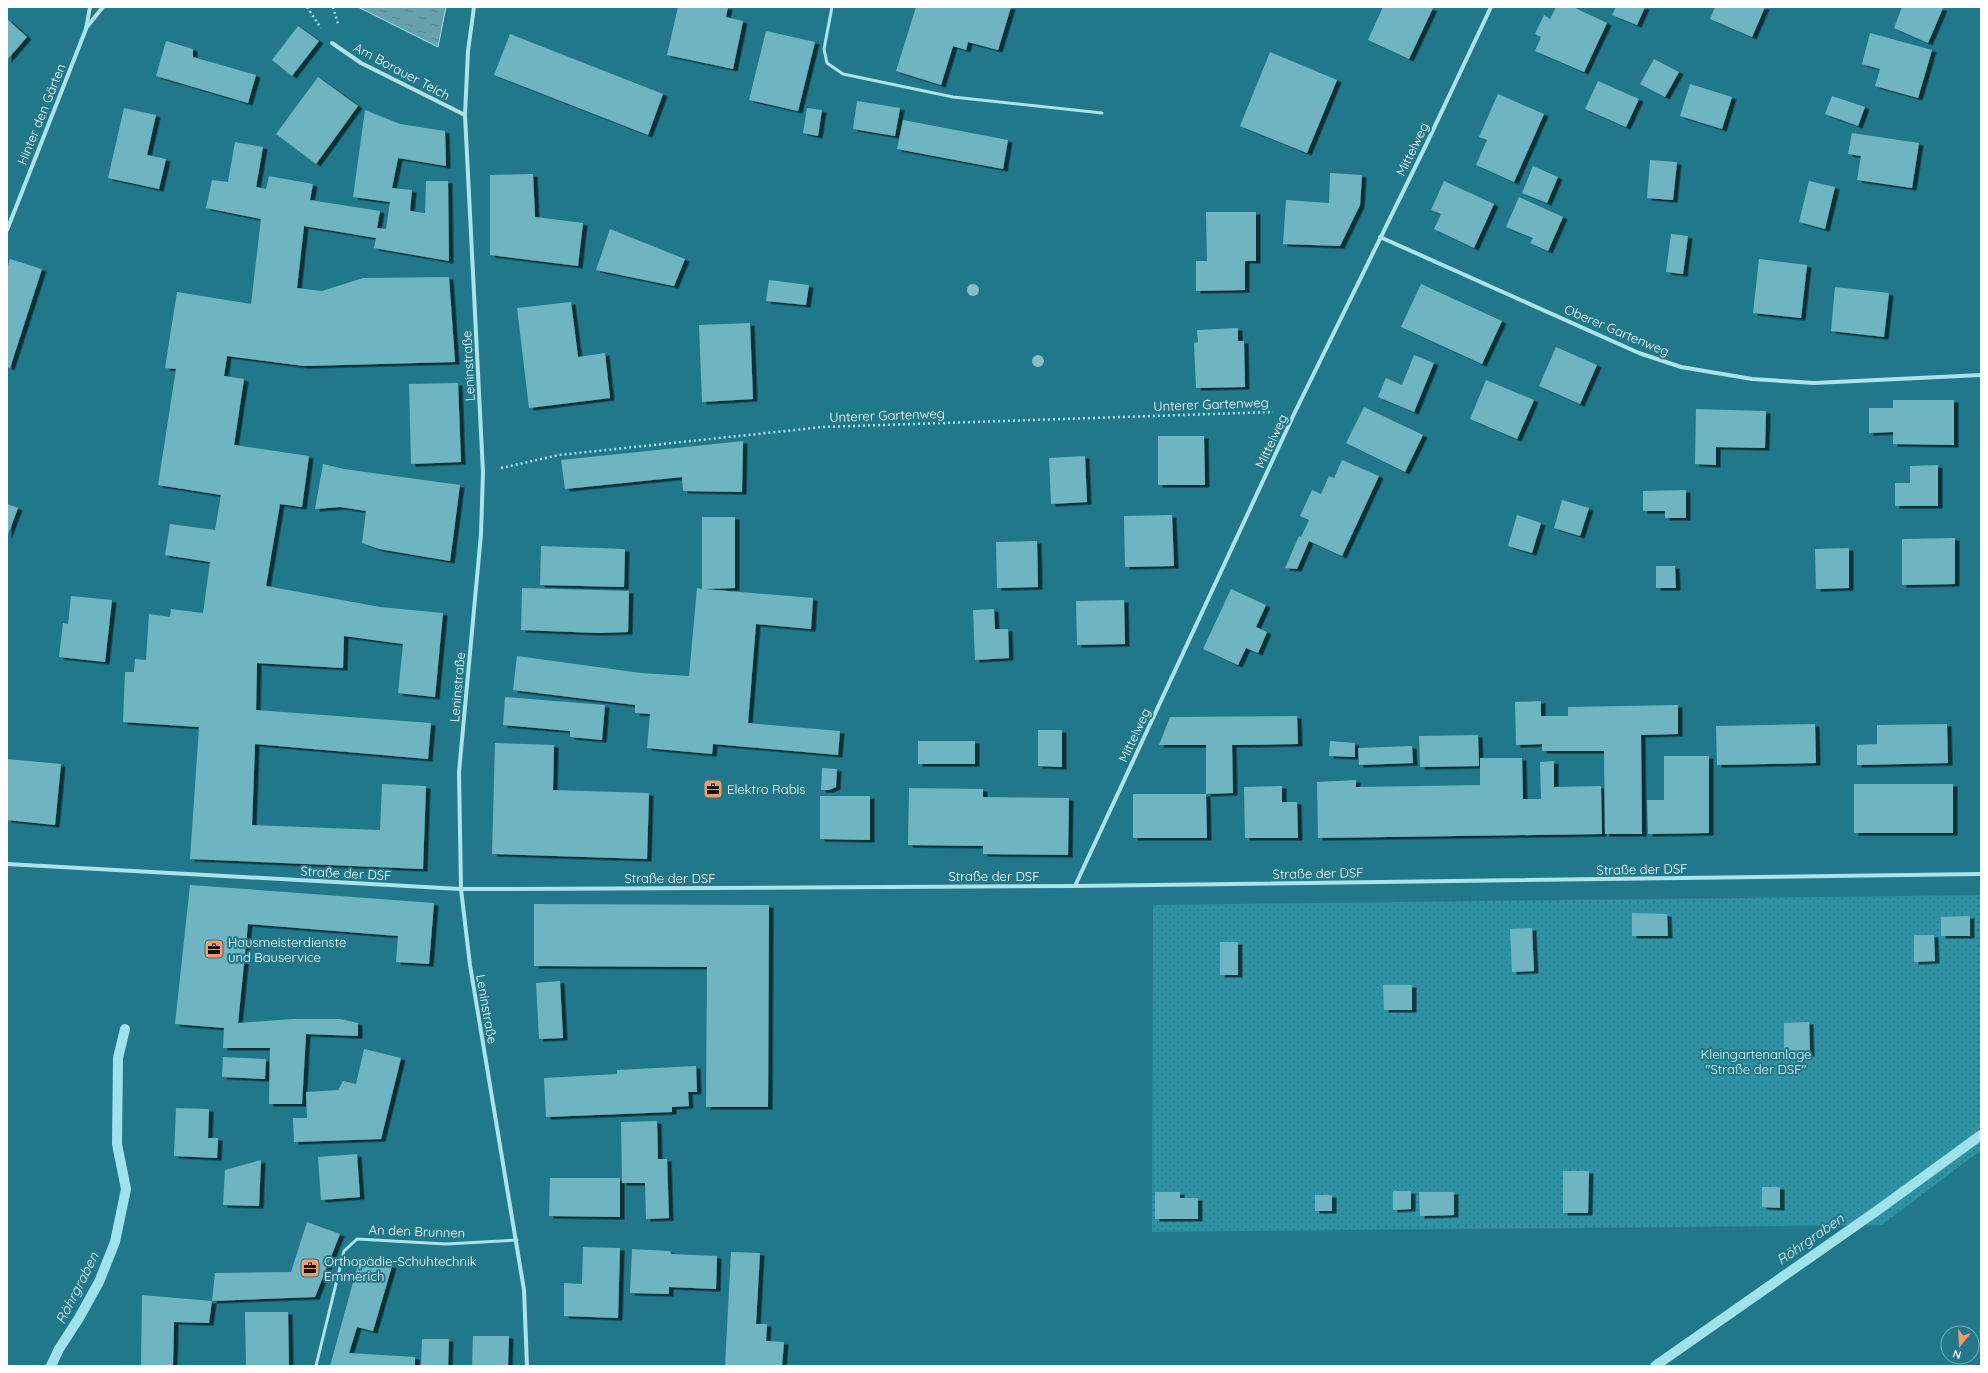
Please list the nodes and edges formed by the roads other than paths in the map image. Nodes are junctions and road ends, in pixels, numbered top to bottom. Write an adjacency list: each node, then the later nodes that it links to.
1 (90, 7): 6 (street)
2 (103, 7): 6 (street)
3 (474, 7): 9 (street, Leninstraße)
4 (832, 7): 8 (lane)
5 (1491, 7): 11 (street, Mittelweg)
6 (86, 29): 10 (street, Hinter den Gärten)
7 (332, 43): 9 (street, Am Borauer Teich)
8 (1102, 113)
9 (465, 115): 16 (street, Leninstraße)
10 (7, 230)
11 (1380, 237): 12 (street, Oberer Gartenweg); 15 (street, Mittelweg)
12 (1981, 375)
13 (7, 864): 16 (street, Straße der DSF)
14 (1981, 874): 15 (street, Straße der DSF)
15 (1075, 886): 16 (street, Straße der DSF)
16 (461, 889): 17 (street, Leninstraße)
17 (517, 1240): 18 (lane, An den Brunnen); 19 (street, Leninstraße)
18 (316, 1366)
19 (527, 1366)

